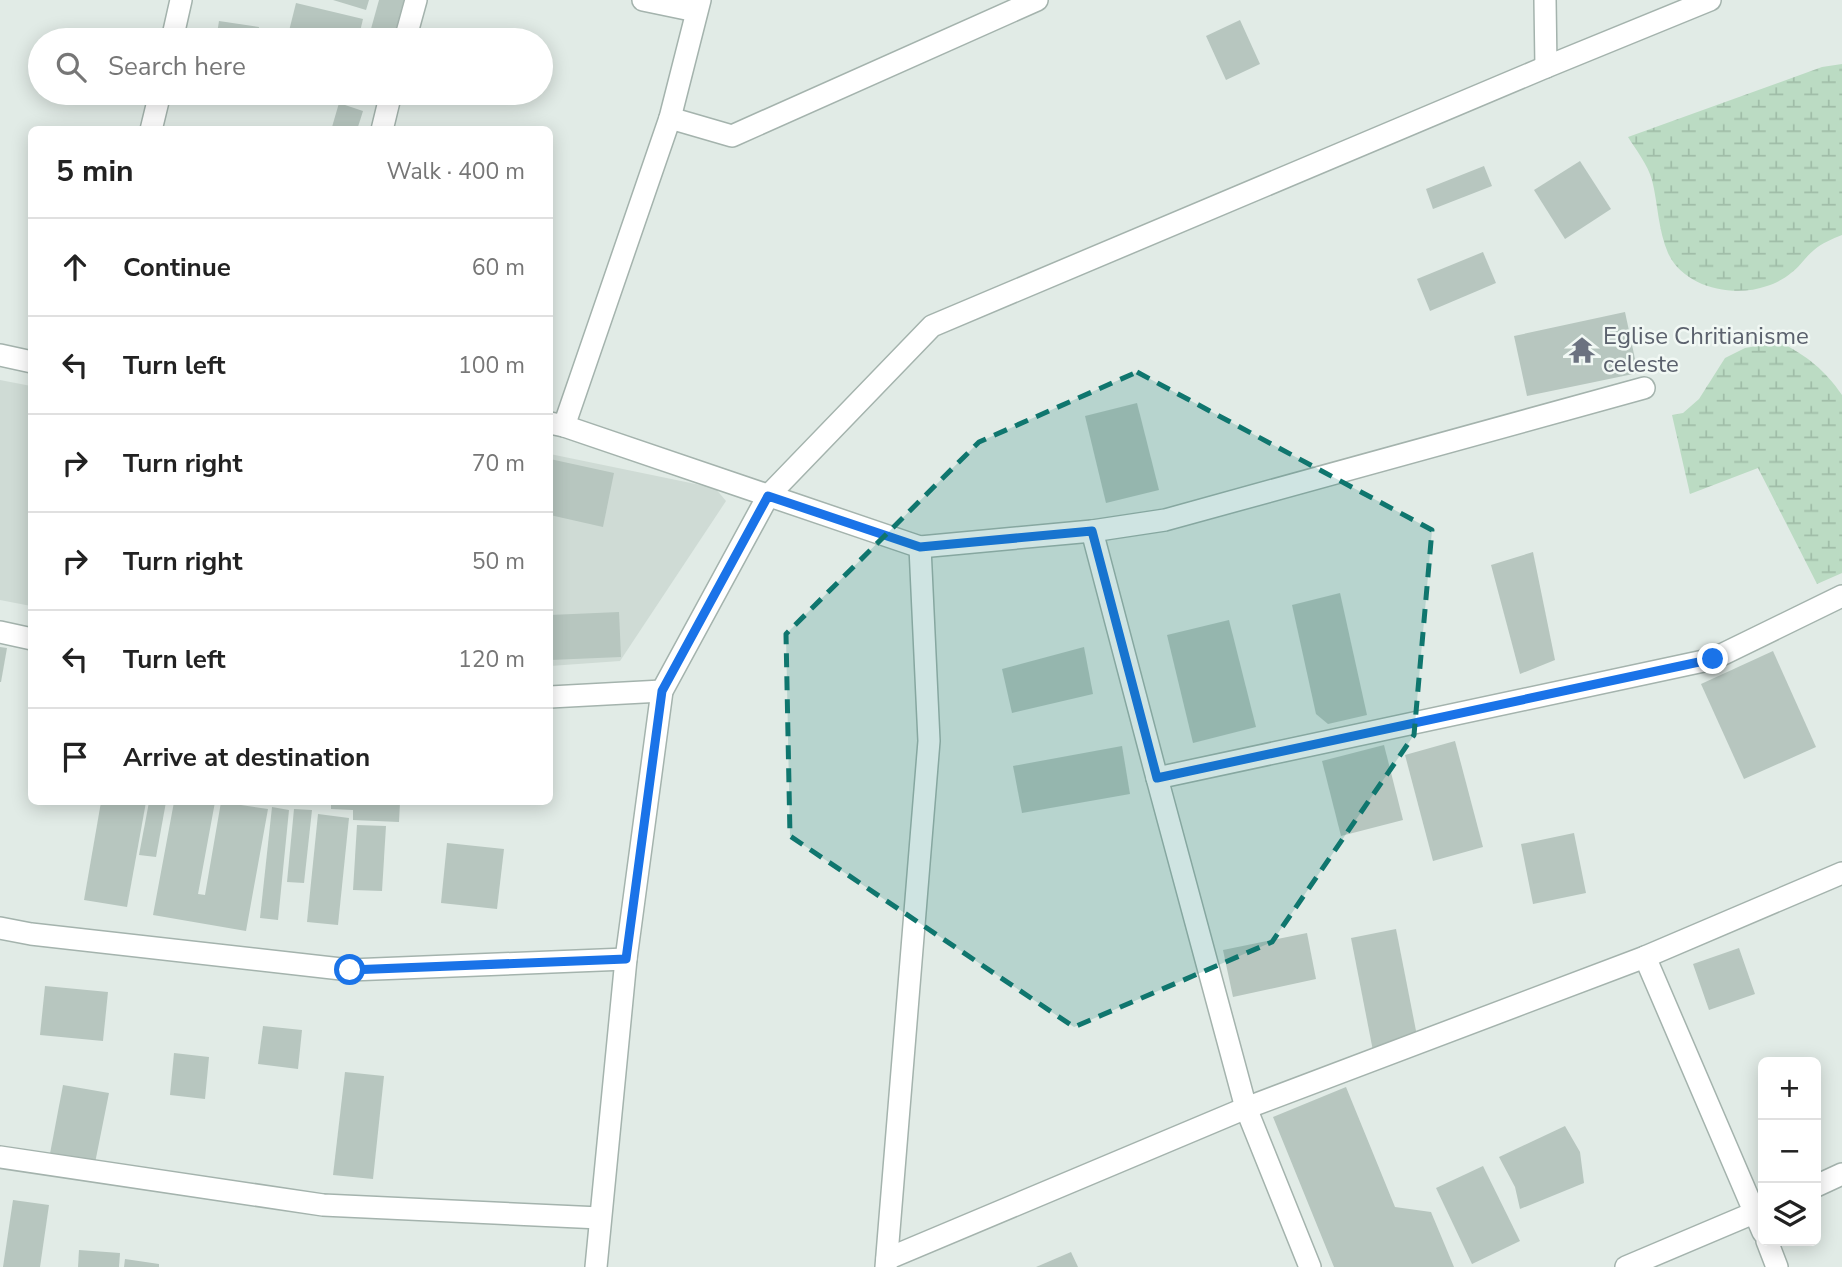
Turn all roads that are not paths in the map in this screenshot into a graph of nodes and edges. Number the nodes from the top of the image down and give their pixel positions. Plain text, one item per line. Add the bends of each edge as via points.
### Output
1 (181, 0) edge
2 (415, 0) edge
3 (643, 0) edge
4 (1037, 0) edge
5 (1545, 0) edge
6 (1710, 0) edge
7 (698, 5) edge
8 (175, 28) edge
9 (408, 28) edge
10 (1546, 67) junction
11 (157, 105) edge
12 (388, 105) edge
13 (670, 118) junction
14 (152, 126) edge
15 (383, 126) edge
16 (0, 355) edge
17 (28, 361) edge
18 (1644, 388) dead end
19 (557, 425) edge
20 (768, 496) junction
21 (1092, 531) junction
22 (920, 547) junction
23 (1842, 596) edge
24 (0, 632) edge
25 (28, 638) edge
26 (662, 691) junction
27 (553, 697) edge
28 (1157, 778) junction
29 (1842, 873) edge
30 (0, 928) edge
31 (1645, 957) junction
32 (626, 959) junction
33 (1246, 1108) junction
34 (0, 1157) edge
35 (1842, 1174) edge
36 (1821, 1184) edge
37 (1758, 1211) edge
38 (600, 1218) junction
39 (1758, 1219) edge
40 (1769, 1246) edge
41 (887, 1263) edge
42 (596, 1267) edge
43 (1310, 1267) edge
44 (1626, 1267) edge
45 (1777, 1267) edge

1 - 8 street
2 - 9 street
3 - 7 street
4 - 13 street via 732,136
5 - 10 street
6 - 10 street
7 - 13 street
10 - 20 street via 932,326
11 - 14 street
12 - 15 street
13 - 19 street
16 - 17 street
18 - 21 street via 1165,520
19 - 20 street
20 - 22 street
20 - 26 street
21 - 22 street
21 - 28 street
22 - 41 street via 929,741
23 - 28 street via 1713,659
24 - 25 street
26 - 27 street
26 - 32 street
28 - 33 street
29 - 31 street
30 - 32 street via 350,970
31 - 33 street
31 - 37 street
32 - 38 street
33 - 41 street
33 - 43 street
34 - 38 street via 323,1205
35 - 36 street
38 - 42 street
39 - 44 street
40 - 45 street

